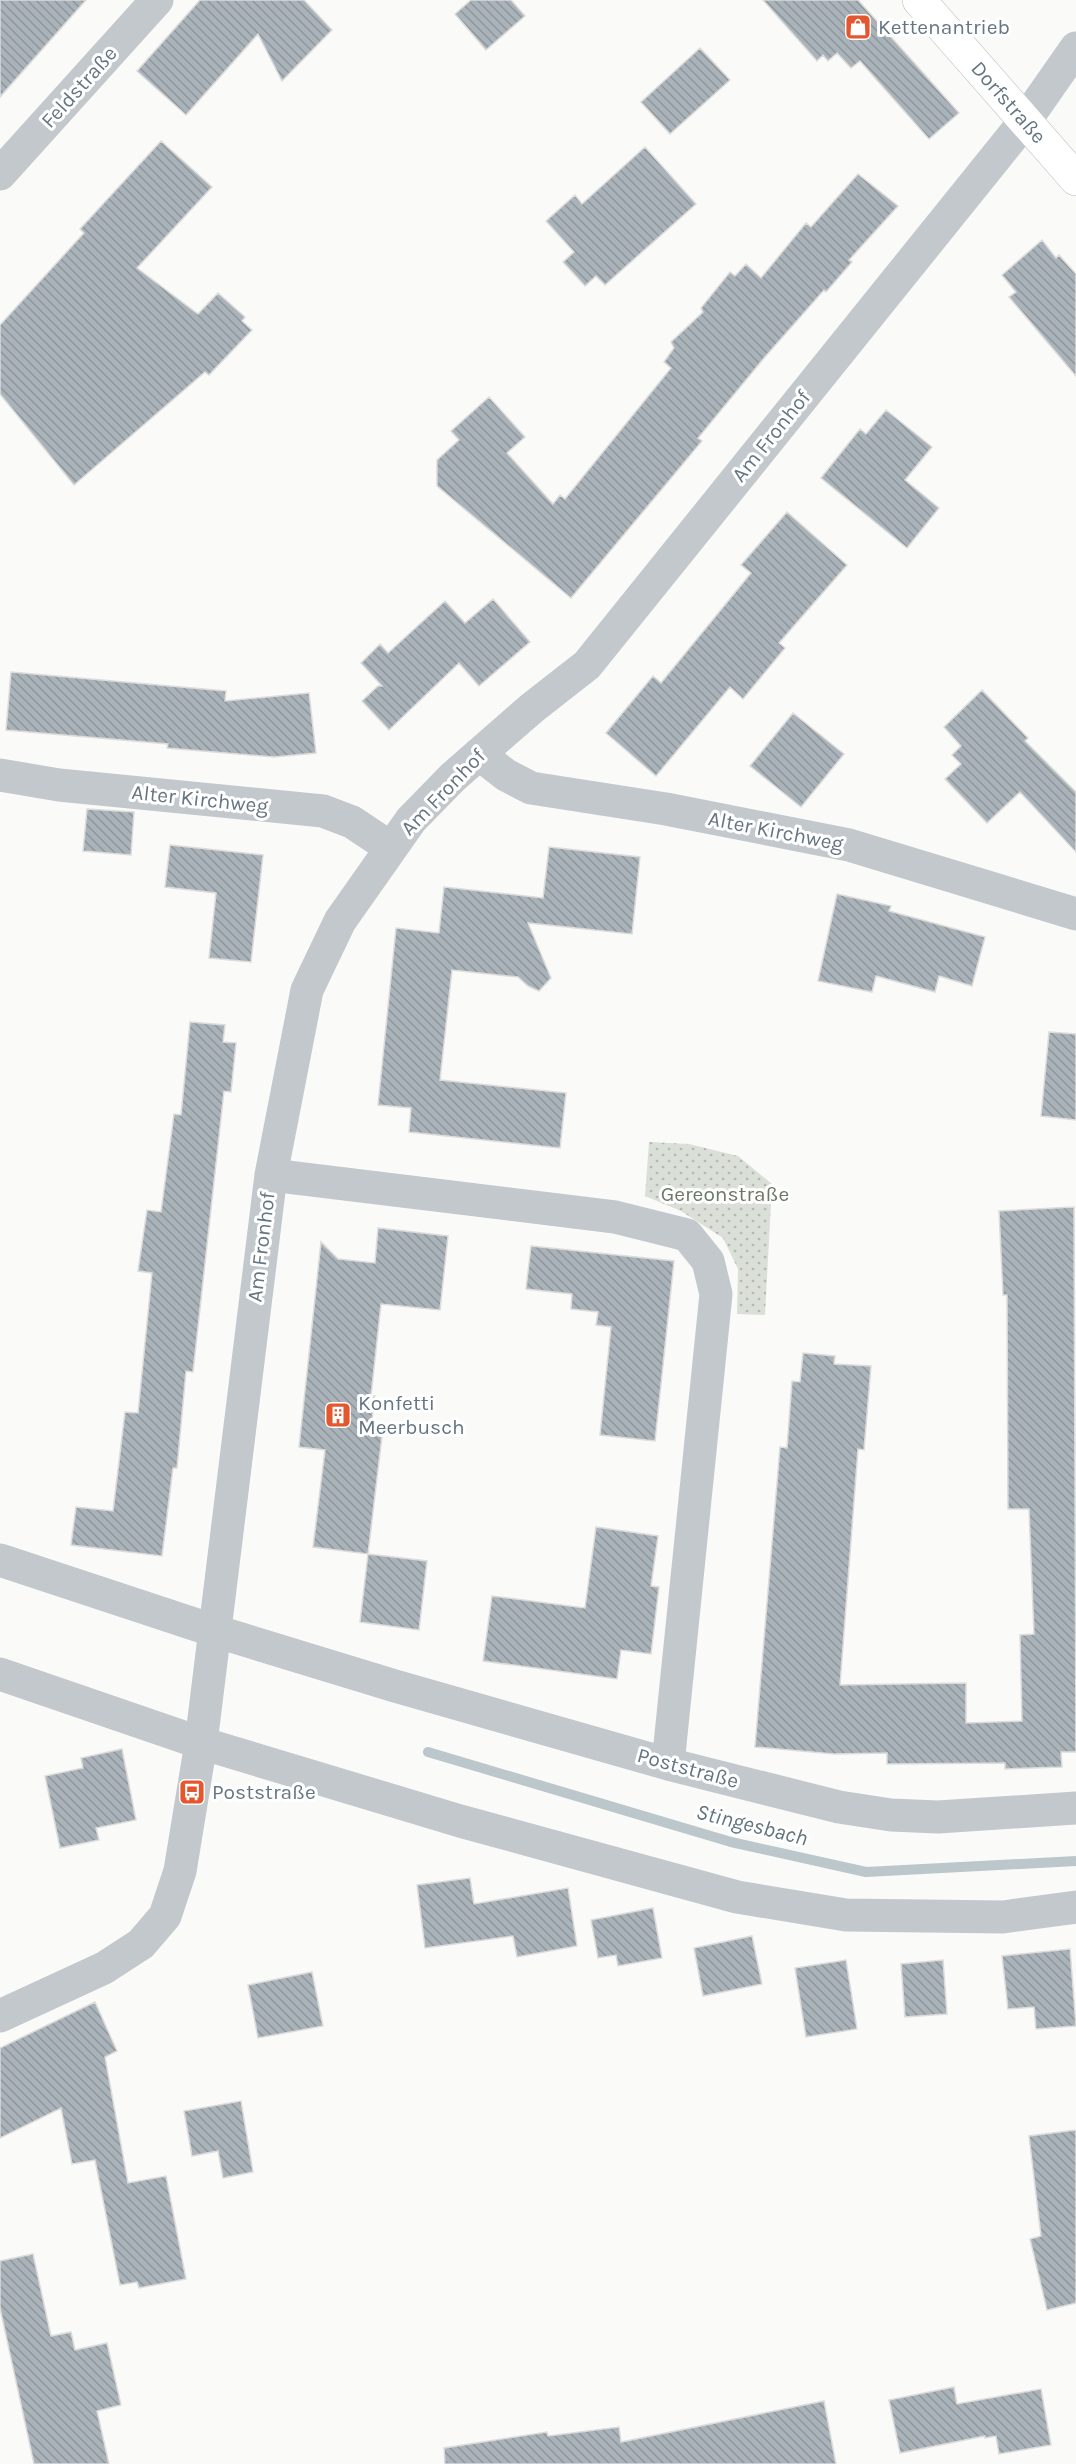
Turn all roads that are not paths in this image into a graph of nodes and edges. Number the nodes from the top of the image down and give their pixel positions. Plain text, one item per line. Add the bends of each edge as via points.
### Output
1 (157, 0) edge
2 (919, 0) edge
3 (1076, 48) edge
4 (1025, 121) junction
5 (0, 174) edge
6 (1076, 179) edge
7 (479, 754) junction
8 (0, 775) edge
9 (391, 848) junction
10 (1076, 914) edge
11 (271, 1174) junction
12 (0, 1560) edge
13 (214, 1631) junction
14 (0, 1674) edge
15 (201, 1743) junction
16 (668, 1764) junction
17 (1076, 1808) edge
18 (1076, 1907) edge
19 (0, 2016) edge

1 - 5 street, Feldstraße
2 - 4 main road, Dorfstraße
3 - 4 street, Am Fronhof
4 - 6 main road, Dorfstraße
4 - 7 street, Am Fronhof via 587,665
7 - 9 street, Am Fronhof via 411,820
7 - 10 street, Alter Kirchweg via 531,788 666,809 849,845
8 - 9 street, Alter Kirchweg via 59,785 323,811 352,822
9 - 11 street, Am Fronhof via 340,921 308,990
11 - 13 street, Am Fronhof
11 - 16 street via 615,1217 687,1235 708,1262 716,1294
12 - 13 street, Poststraße
13 - 15 street, Am Fronhof
13 - 16 street, Poststraße
14 - 15 street
15 - 18 street via 460,1821 737,1897 846,1915 1003,1917
15 - 19 street, Am Fronhof via 180,1871 165,1916 141,1944 105,1968
16 - 17 street, Poststraße via 839,1807 891,1815 938,1817

